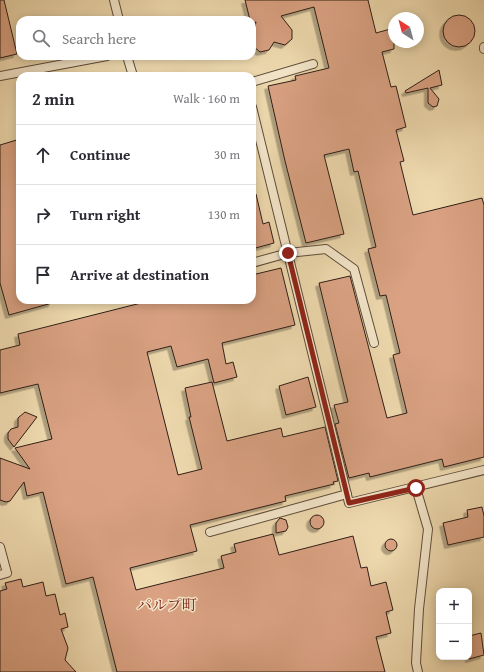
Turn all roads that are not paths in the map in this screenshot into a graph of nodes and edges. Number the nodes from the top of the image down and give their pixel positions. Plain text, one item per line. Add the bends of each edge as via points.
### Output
1 (114, 0) edge
2 (118, 16) edge
3 (86, 60) edge
4 (128, 60) edge
5 (313, 64) dead end
6 (21, 72) edge
7 (132, 72) edge
8 (16, 73) edge
9 (0, 76) edge
10 (256, 81) edge
11 (256, 123) edge
12 (288, 253) junction
13 (256, 262) edge
14 (374, 343) dead end
15 (484, 470) edge
16 (416, 488) junction
17 (347, 494) junction
18 (210, 532) dead end
19 (0, 547) edge
20 (0, 575) edge
21 (418, 672) edge

1 - 2 lane
3 - 6 lane
4 - 7 lane
5 - 10 lane
8 - 9 lane
11 - 12 lane
12 - 13 lane
12 - 14 lane via 326,250 354,269
12 - 17 lane
15 - 16 lane
16 - 17 lane via 349,503
16 - 21 lane via 428,529 419,609 416,663
17 - 18 lane
19 - 20 lane via 7,573

